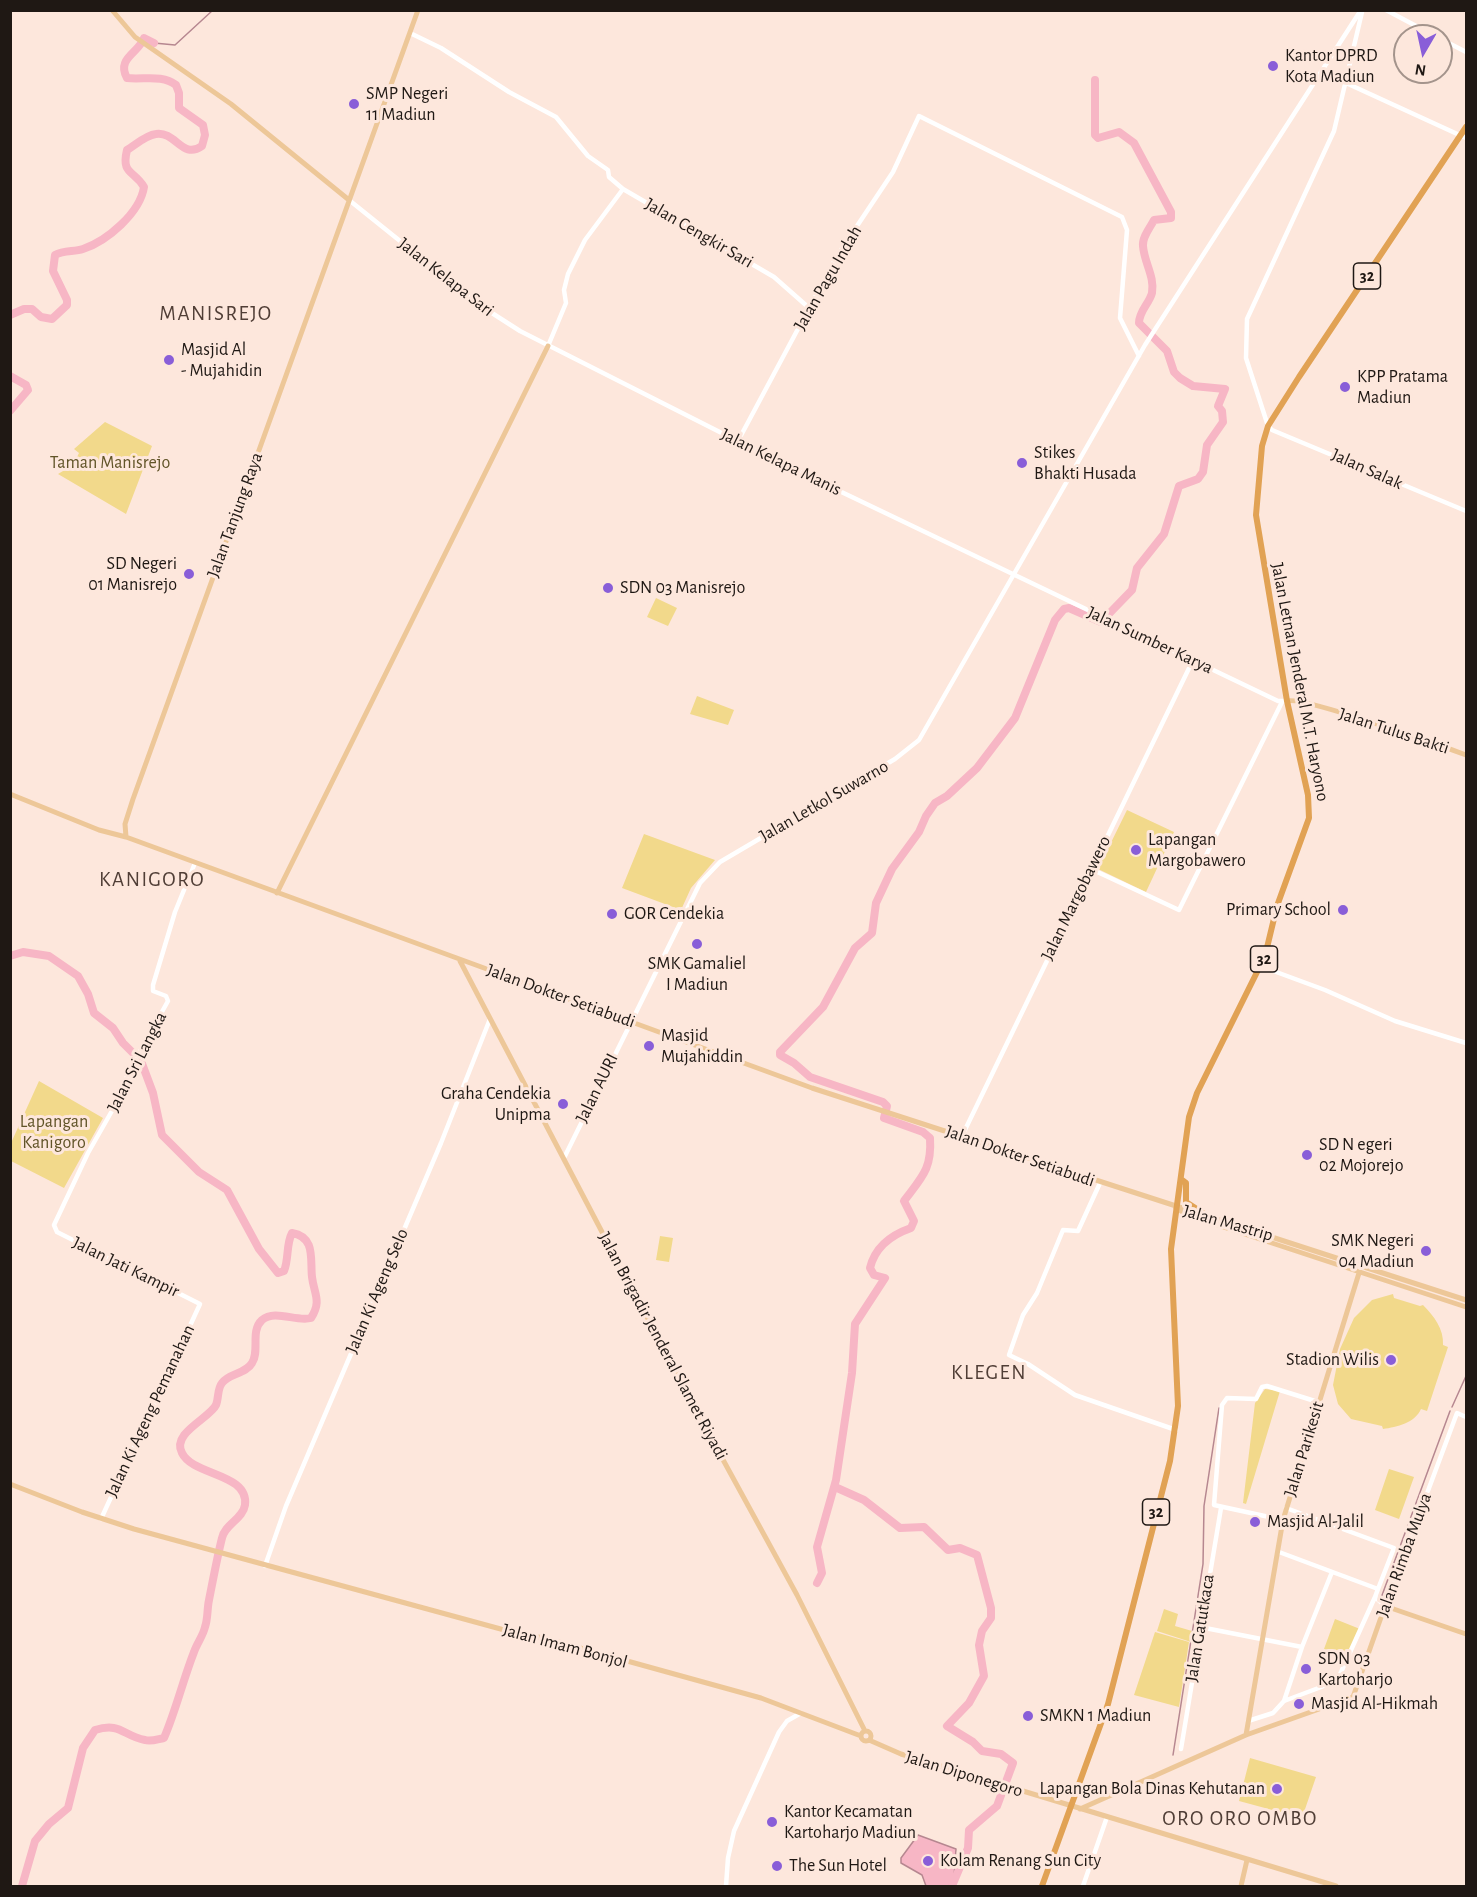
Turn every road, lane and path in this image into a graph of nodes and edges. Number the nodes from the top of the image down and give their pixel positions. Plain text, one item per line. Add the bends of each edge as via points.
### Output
1 (112, 10) edge
2 (418, 10) edge
3 (1386, 10) edge
4 (1359, 12) edge
5 (1412, 24) edge
6 (410, 33) junction
7 (1453, 45) edge
8 (1467, 52) edge
9 (1346, 83) junction
10 (1467, 127) edge
11 (1464, 137) edge
12 (623, 189) junction
13 (349, 200) junction
14 (808, 307) junction
15 (548, 346) junction
16 (1139, 356) junction
17 (1268, 426) junction
18 (738, 441) junction
19 (1467, 511) edge
20 (1014, 575) junction
21 (1193, 660) junction
22 (1285, 702) junction
23 (1467, 755) edge
24 (10, 794) edge
25 (125, 834) junction
26 (195, 863) junction
27 (1091, 869) junction
28 (277, 893) junction
29 (460, 961) junction
30 (1260, 966) junction
31 (491, 1017) junction
32 (629, 1021) junction
33 (1467, 1043) edge
34 (962, 1136) junction
35 (565, 1156) junction
36 (1182, 1180) junction
37 (1100, 1183) junction
38 (1175, 1208) junction
39 (1206, 1215) junction
40 (54, 1228) joint
41 (1262, 1232) junction
42 (1258, 1239) junction
43 (1359, 1273) junction
44 (1467, 1300) edge
45 (200, 1304) joint
46 (1467, 1307) edge
47 (1318, 1402) junction
48 (1467, 1417) edge
49 (1176, 1430) junction
50 (10, 1484) edge
51 (1221, 1508) junction
52 (1286, 1508) junction
53 (101, 1519) junction
54 (1282, 1520) junction
55 (1279, 1552) junction
56 (265, 1566) junction
57 (1332, 1572) junction
58 (1378, 1589) junction
59 (1375, 1597) junction
60 (1385, 1606) junction
61 (1200, 1627) junction
62 (1467, 1634) edge
63 (1263, 1639) junction
64 (1302, 1647) junction
65 (1284, 1701) junction
66 (801, 1713) junction
67 (1248, 1721) junction
68 (865, 1731) junction
69 (1246, 1735) junction
70 (861, 1736) junction
71 (869, 1740) junction
72 (1181, 1749) dead end
73 (1072, 1807) junction
74 (1080, 1809) junction
75 (1107, 1817) junction
76 (1247, 1860) junction
77 (726, 1887) edge
78 (1042, 1887) edge
79 (1083, 1887) edge
80 (1241, 1887) edge
81 (1336, 1887) edge

1 - 13 main road via 135,37 231,104
2 - 6 main road, Jalan Tanjung Raya
3 - 5 street
4 - 9 street
4 - 16 street, Jalan Letkol Suwarno
6 - 12 street, Jalan Cengkir Sari via 441,48 564,125 588,156 608,170 609,177
6 - 13 main road, Jalan Tanjung Raya
7 - 8 street
9 - 11 street
9 - 17 street via 1322,162 1248,319 1246,358
10 - 11 highway, 32
11 - 17 highway, 32
12 - 14 street, Jalan Cengkir Sari via 774,277
12 - 15 street via 585,240 568,274 566,303
13 - 15 street, Jalan Kelapa Sari via 481,306
13 - 25 main road, Jalan Tanjung Raya via 133,799
14 - 16 street, Jalan Pagu Indah via 893,172 919,116 1122,217 1127,230 1120,318
14 - 18 street, Jalan Pagu Indah
15 - 18 street, Jalan Kelapa Manis
15 - 28 main road
16 - 20 street, Jalan Letkol Suwarno
17 - 19 street, Jalan Salak via 1279,434
17 - 22 highway, Jalan Letnan Jenderal M.T. Haryono / 32 via 1260,455 1256,515
18 - 20 street, Jalan Kelapa Manis
20 - 21 street, Jalan Sumber Karya
20 - 32 street, Jalan Letkol Suwarno via 916,743 888,764 720,862 700,883
21 - 22 street, Jalan Sumber Karya
21 - 27 street, Jalan Margobawero
22 - 23 main road, Jalan Tulus Bakti via 1294,700 1332,710
22 - 27 street via 1179,910
22 - 30 highway, Jalan Letnan Jenderal M.T. Haryono / 32 via 1308,795 1309,818
24 - 25 main road, Jalan Dokter Setiabudi via 99,830
25 - 26 main road, Jalan Dokter Setiabudi
26 - 28 main road, Jalan Dokter Setiabudi
26 - 40 street, Jalan Sri Langka via 153,985 153,991 166,996 168,1001 134,1062
27 - 34 street, Jalan Margobawero
28 - 29 main road, Jalan Dokter Setiabudi
29 - 31 main road, Jalan Brigadir Jenderal Slamet Riyadi
29 - 32 main road, Jalan Dokter Setiabudi
30 - 33 street via 1395,1021
30 - 36 highway, Jalan Letnan Jenderal M.T. Haryono / 32 via 1197,1094 1189,1117
31 - 35 main road, Jalan Brigadir Jenderal Slamet Riyadi
31 - 56 street, Jalan Ki Ageng Selo via 285,1506
32 - 34 main road, Jalan Dokter Setiabudi via 812,1088
32 - 35 street, Jalan AURI
34 - 37 main road, Jalan Dokter Setiabudi
35 - 68 main road, Jalan Brigadir Jenderal Slamet Riyadi
36 - 38 highway, Jalan Letnan Jenderal M.T. Haryono / 32
36 - 39 highway via 1186,1183 1186,1202
37 - 38 main road, Jalan Dokter Setiabudi
37 - 49 street via 1078,1231 1063,1230 1037,1293 1023,1315 1009,1355 1075,1395
38 - 39 main road, Jalan Mastrip
38 - 42 main road, Jalan Mastrip
38 - 49 highway, 32 via 1171,1249
39 - 41 main road, Jalan Mastrip
40 - 45 street, Jalan Jati Kampir via 57,1233
41 - 42 main road
41 - 44 main road, Jalan Mastrip
42 - 43 main road, Jalan Mastrip
43 - 46 main road, Jalan Mastrip
43 - 47 main road, Jalan Parikesit
45 - 53 street, Jalan Ki Ageng Pemanahan
47 - 51 street via 1262,1387 1256,1399 1227,1398 1222,1405 1214,1506
47 - 52 main road, Jalan Parikesit
48 - 60 street, Jalan Rimba Mulya via 1457,1413
49 - 73 highway, 32 via 1108,1704
50 - 53 main road, Jalan Imam Bonjol
51 - 54 street
51 - 61 street, Jalan Gatutkaca
52 - 54 main road, Jalan Parikesit
52 - 58 street via 1395,1548
53 - 56 main road, Jalan Imam Bonjol
54 - 55 main road, Jalan Parikesit
55 - 57 street
55 - 63 main road, Jalan Parikesit
56 - 66 main road, Jalan Imam Bonjol via 543,1638 761,1698
57 - 58 street
57 - 64 street
58 - 59 street
59 - 60 street
59 - 65 street via 1338,1681
60 - 62 main road
60 - 69 main road, Jalan Rimba Mulya via 1353,1697
61 - 63 street
61 - 72 street, Jalan Gatutkaca
63 - 64 street
63 - 67 main road, Jalan Parikesit
64 - 65 street
65 - 67 street via 1274,1713
66 - 70 main road, Jalan Imam Bonjol
66 - 77 street via 787,1721 779,1732 737,1824
67 - 69 main road, Jalan Parikesit
68 - 70 main road
68 - 71 main road, Jalan Brigadir Jenderal Slamet Riyadi via 871,1735
69 - 74 main road
70 - 71 main road, Jalan Diponegoro via 864,1741
71 - 73 main road, Jalan Diponegoro via 901,1754
73 - 74 main road, Jalan Diponegoro
73 - 78 highway, 32
74 - 75 main road, Jalan Diponegoro
75 - 76 main road, Jalan Diponegoro
75 - 79 street
76 - 80 main road
76 - 81 main road, Jalan Diponegoro

